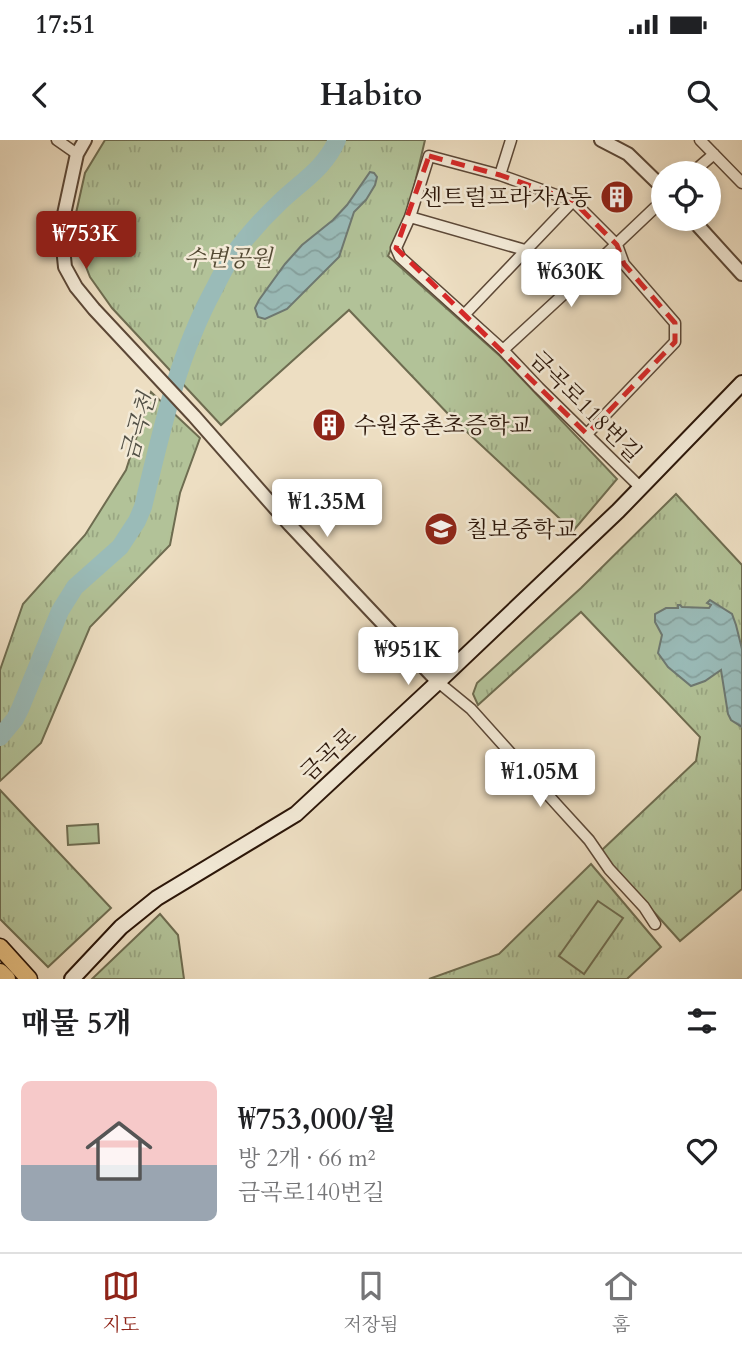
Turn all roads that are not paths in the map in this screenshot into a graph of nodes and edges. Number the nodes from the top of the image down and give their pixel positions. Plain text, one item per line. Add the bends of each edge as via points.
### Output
1 (57, 140) edge
2 (85, 140) edge
3 (511, 140) edge
4 (601, 140) edge
5 (700, 140) edge
6 (77, 154) junction
7 (714, 154) junction
8 (706, 161) edge
9 (500, 175) junction
10 (651, 176) edge
11 (742, 183) edge
12 (573, 201) junction
13 (651, 212) edge
14 (410, 217) junction
15 (703, 231) edge
16 (617, 245) junction
17 (525, 250) junction
18 (742, 274) edge
19 (464, 315) junction
20 (503, 350) junction
21 (742, 383) edge
22 (587, 434) junction
23 (641, 488) junction
24 (438, 682) junction
25 (655, 924) dead end
26 (0, 947) edge
27 (0, 972) edge
28 (6, 979) edge
29 (29, 979) edge
30 (72, 979) edge

1 - 6 street
2 - 6 street
3 - 9 street
4 - 10 street via 628,154
5 - 7 street
6 - 24 street via 61,228 65,267 76,287
7 - 8 street
7 - 11 street
9 - 12 street
9 - 14 street, 금곡로118번길 via 429,156
12 - 16 street
12 - 17 street
13 - 16 street, 금곡로118번길
14 - 17 street
14 - 19 street, 금곡로118번길 via 396,248 400,257
15 - 18 street
16 - 20 street, 금곡로118번길
16 - 22 street via 625,264 675,323 675,342
17 - 19 street
19 - 20 street, 금곡로118번길
20 - 22 street, 금곡로118번길
21 - 23 main road, 금곡로
22 - 23 street, 금곡로118번길
23 - 24 main road, 금곡로
24 - 25 street via 471,709 589,840
24 - 30 main road, 금곡로 via 296,814 157,898 121,927
26 - 29 highway
27 - 28 highway

